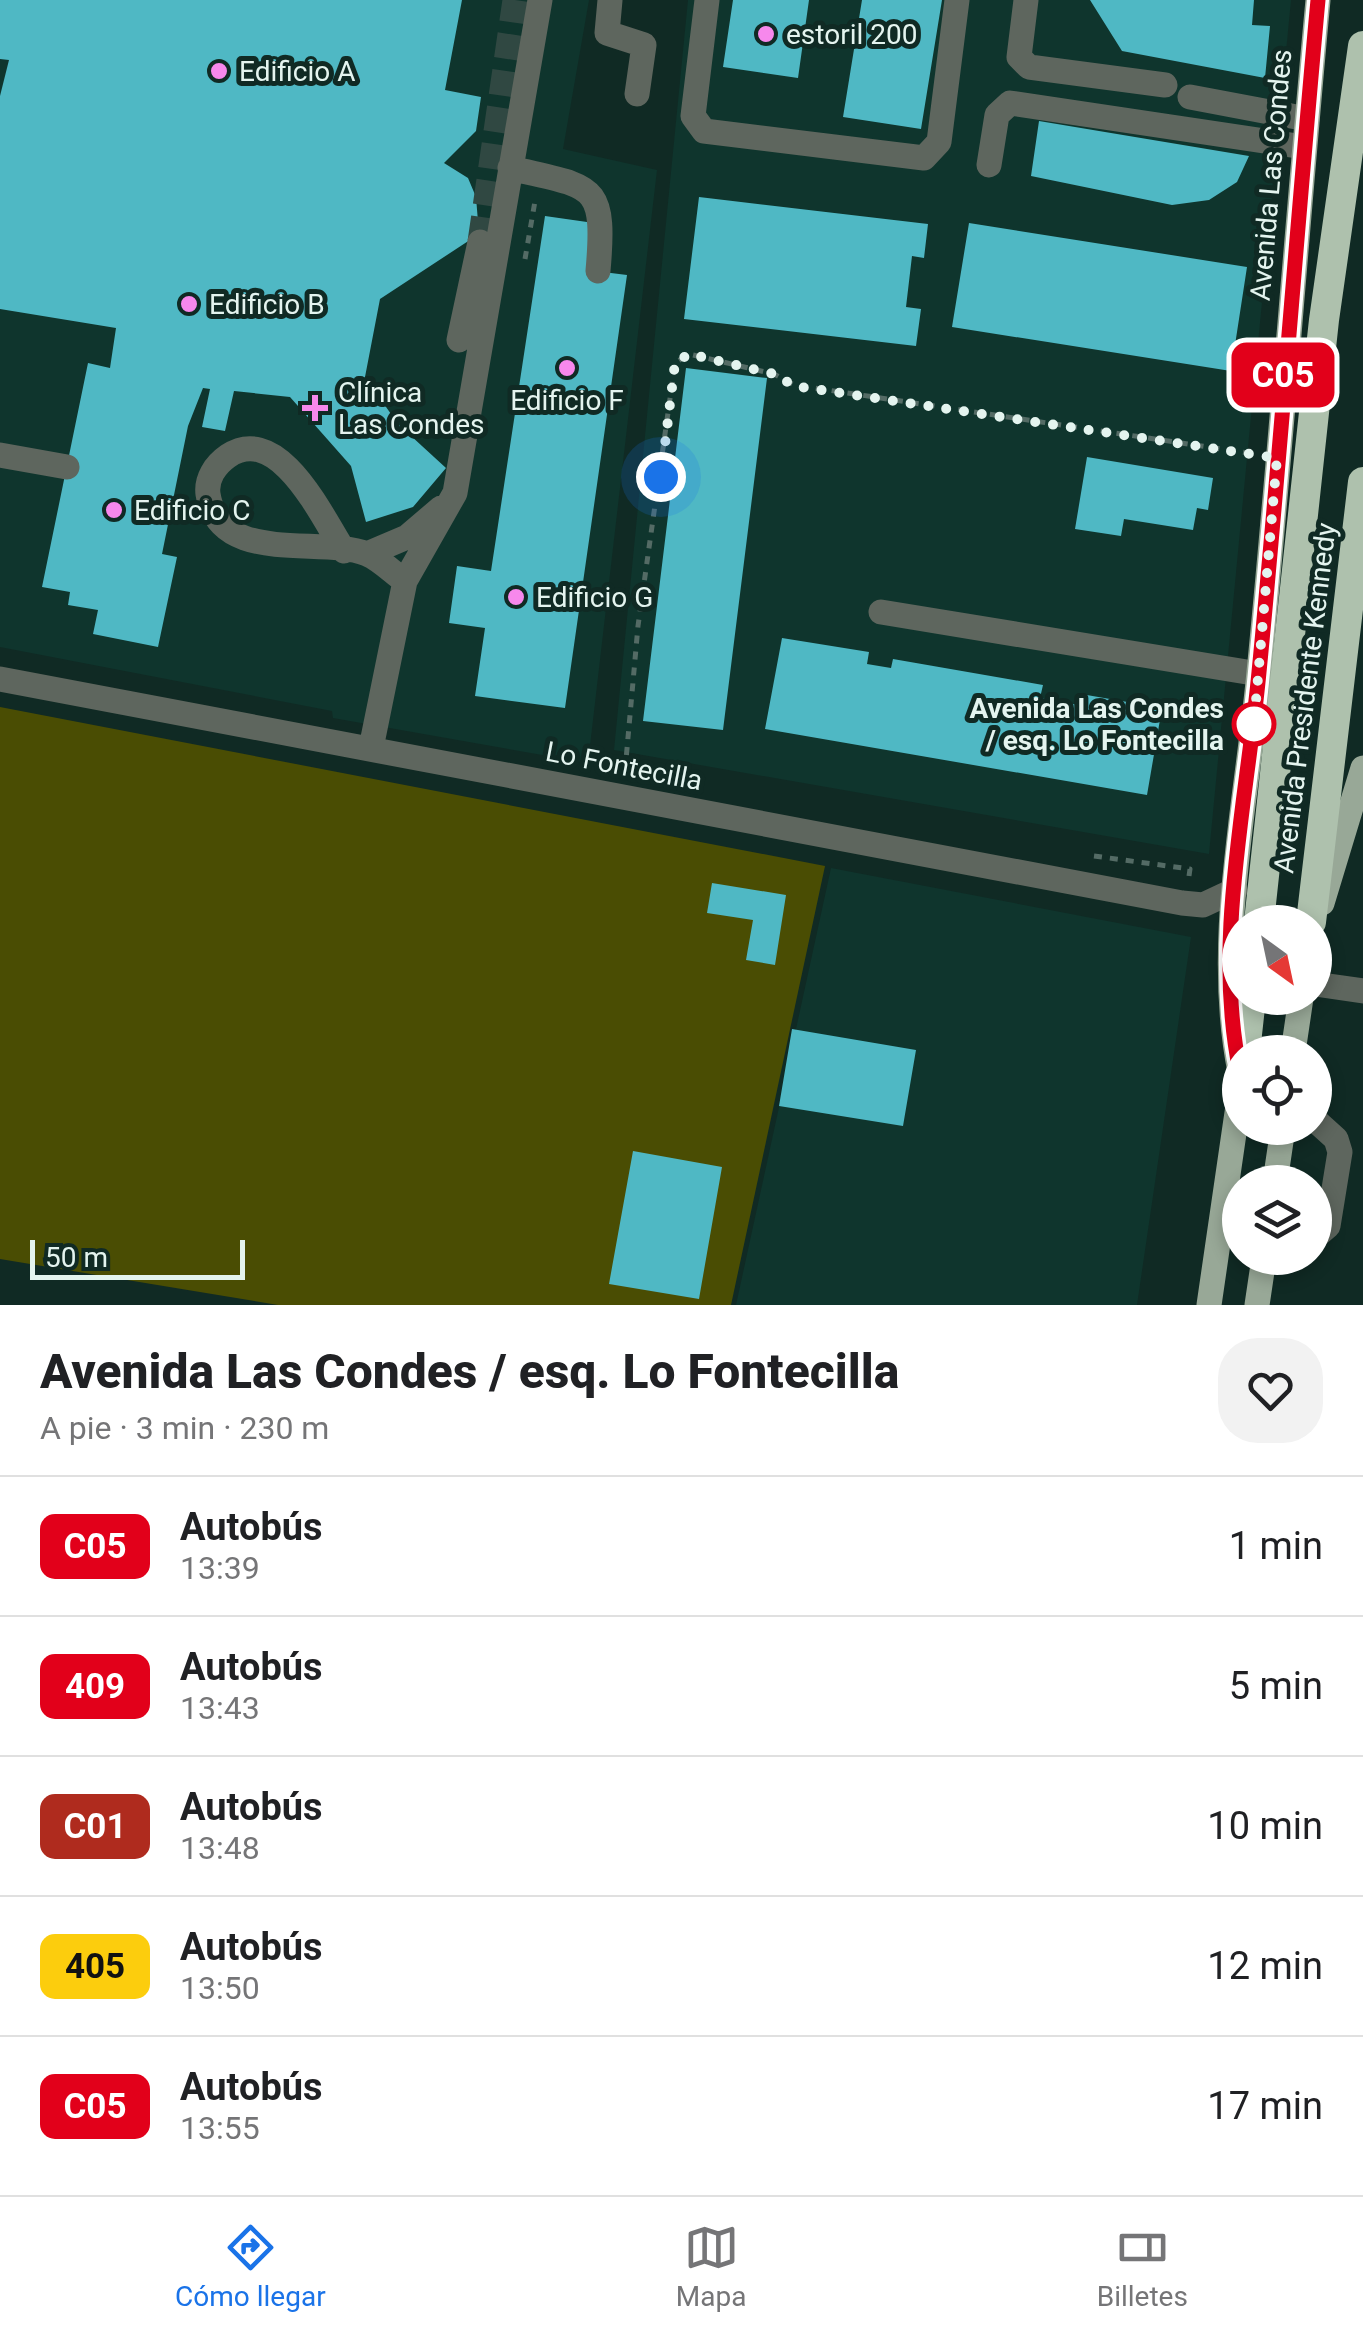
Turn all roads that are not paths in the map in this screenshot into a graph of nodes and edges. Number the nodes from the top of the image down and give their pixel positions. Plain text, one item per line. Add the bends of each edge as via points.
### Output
1 (540, 0) edge
2 (610, 0) edge
3 (708, 0) edge
4 (956, 0) edge
5 (1026, 0) edge
6 (1318, 0) edge
7 (1363, 46) edge
8 (1165, 85) dead end
9 (636, 94) dead end
10 (1190, 97) dead end
11 (1307, 119) junction
12 (1304, 146) junction
13 (990, 165) dead end
14 (510, 168) junction
15 (480, 242) tunnel mouth
16 (598, 272) dead end
17 (459, 340) dead end
18 (0, 455) edge
19 (67, 467) dead end
20 (1363, 482) edge
21 (455, 494) junction
22 (355, 552) junction
23 (404, 581) junction
24 (880, 612) dead end
25 (1259, 674) junction
26 (0, 678) edge
27 (371, 748) junction
28 (1363, 768) edge
29 (1235, 890) junction
30 (1261, 905) edge
31 (1315, 905) edge
32 (1319, 905) edge
33 (1332, 986) edge
34 (1363, 991) edge
35 (1233, 1035) edge
36 (1332, 1135) edge
37 (1232, 1145) edge
38 (1332, 1201) edge
39 (1264, 1275) edge
40 (1209, 1305) edge
41 (1257, 1305) edge

1 - 14 street
2 - 9 street via 607,33 644,45
3 - 4 street via 692,116 704,131 924,158 939,142
5 - 8 street via 1019,56 1028,67
6 - 11 main road, Avenida Las Condes
7 - 30 highway, Avenida Presidente Kennedy via 1324,320
10 - 11 street
11 - 12 main road, Avenida Las Condes
12 - 13 street via 1010,103 996,115
12 - 25 main road, Avenida Las Condes
14 - 16 street via 592,195 603,218
14 - 21 street
15 - 17 street
18 - 19 street
20 - 31 highway, Avenida Presidente Kennedy
21 - 22 street via 407,536
21 - 23 street
22 - 22 street via 269,450 248,448 212,471 210,508 238,535
22 - 23 street
23 - 27 street
24 - 25 street
25 - 29 main road, Avenida Las Condes
26 - 27 street, Lo Fontecilla
27 - 29 street, Lo Fontecilla via 1182,903 1203,905
28 - 32 main road
29 - 35 main road, Avenida Las Condes
33 - 34 street
36 - 38 street via 1340,1152
37 - 40 main road
39 - 41 main road

